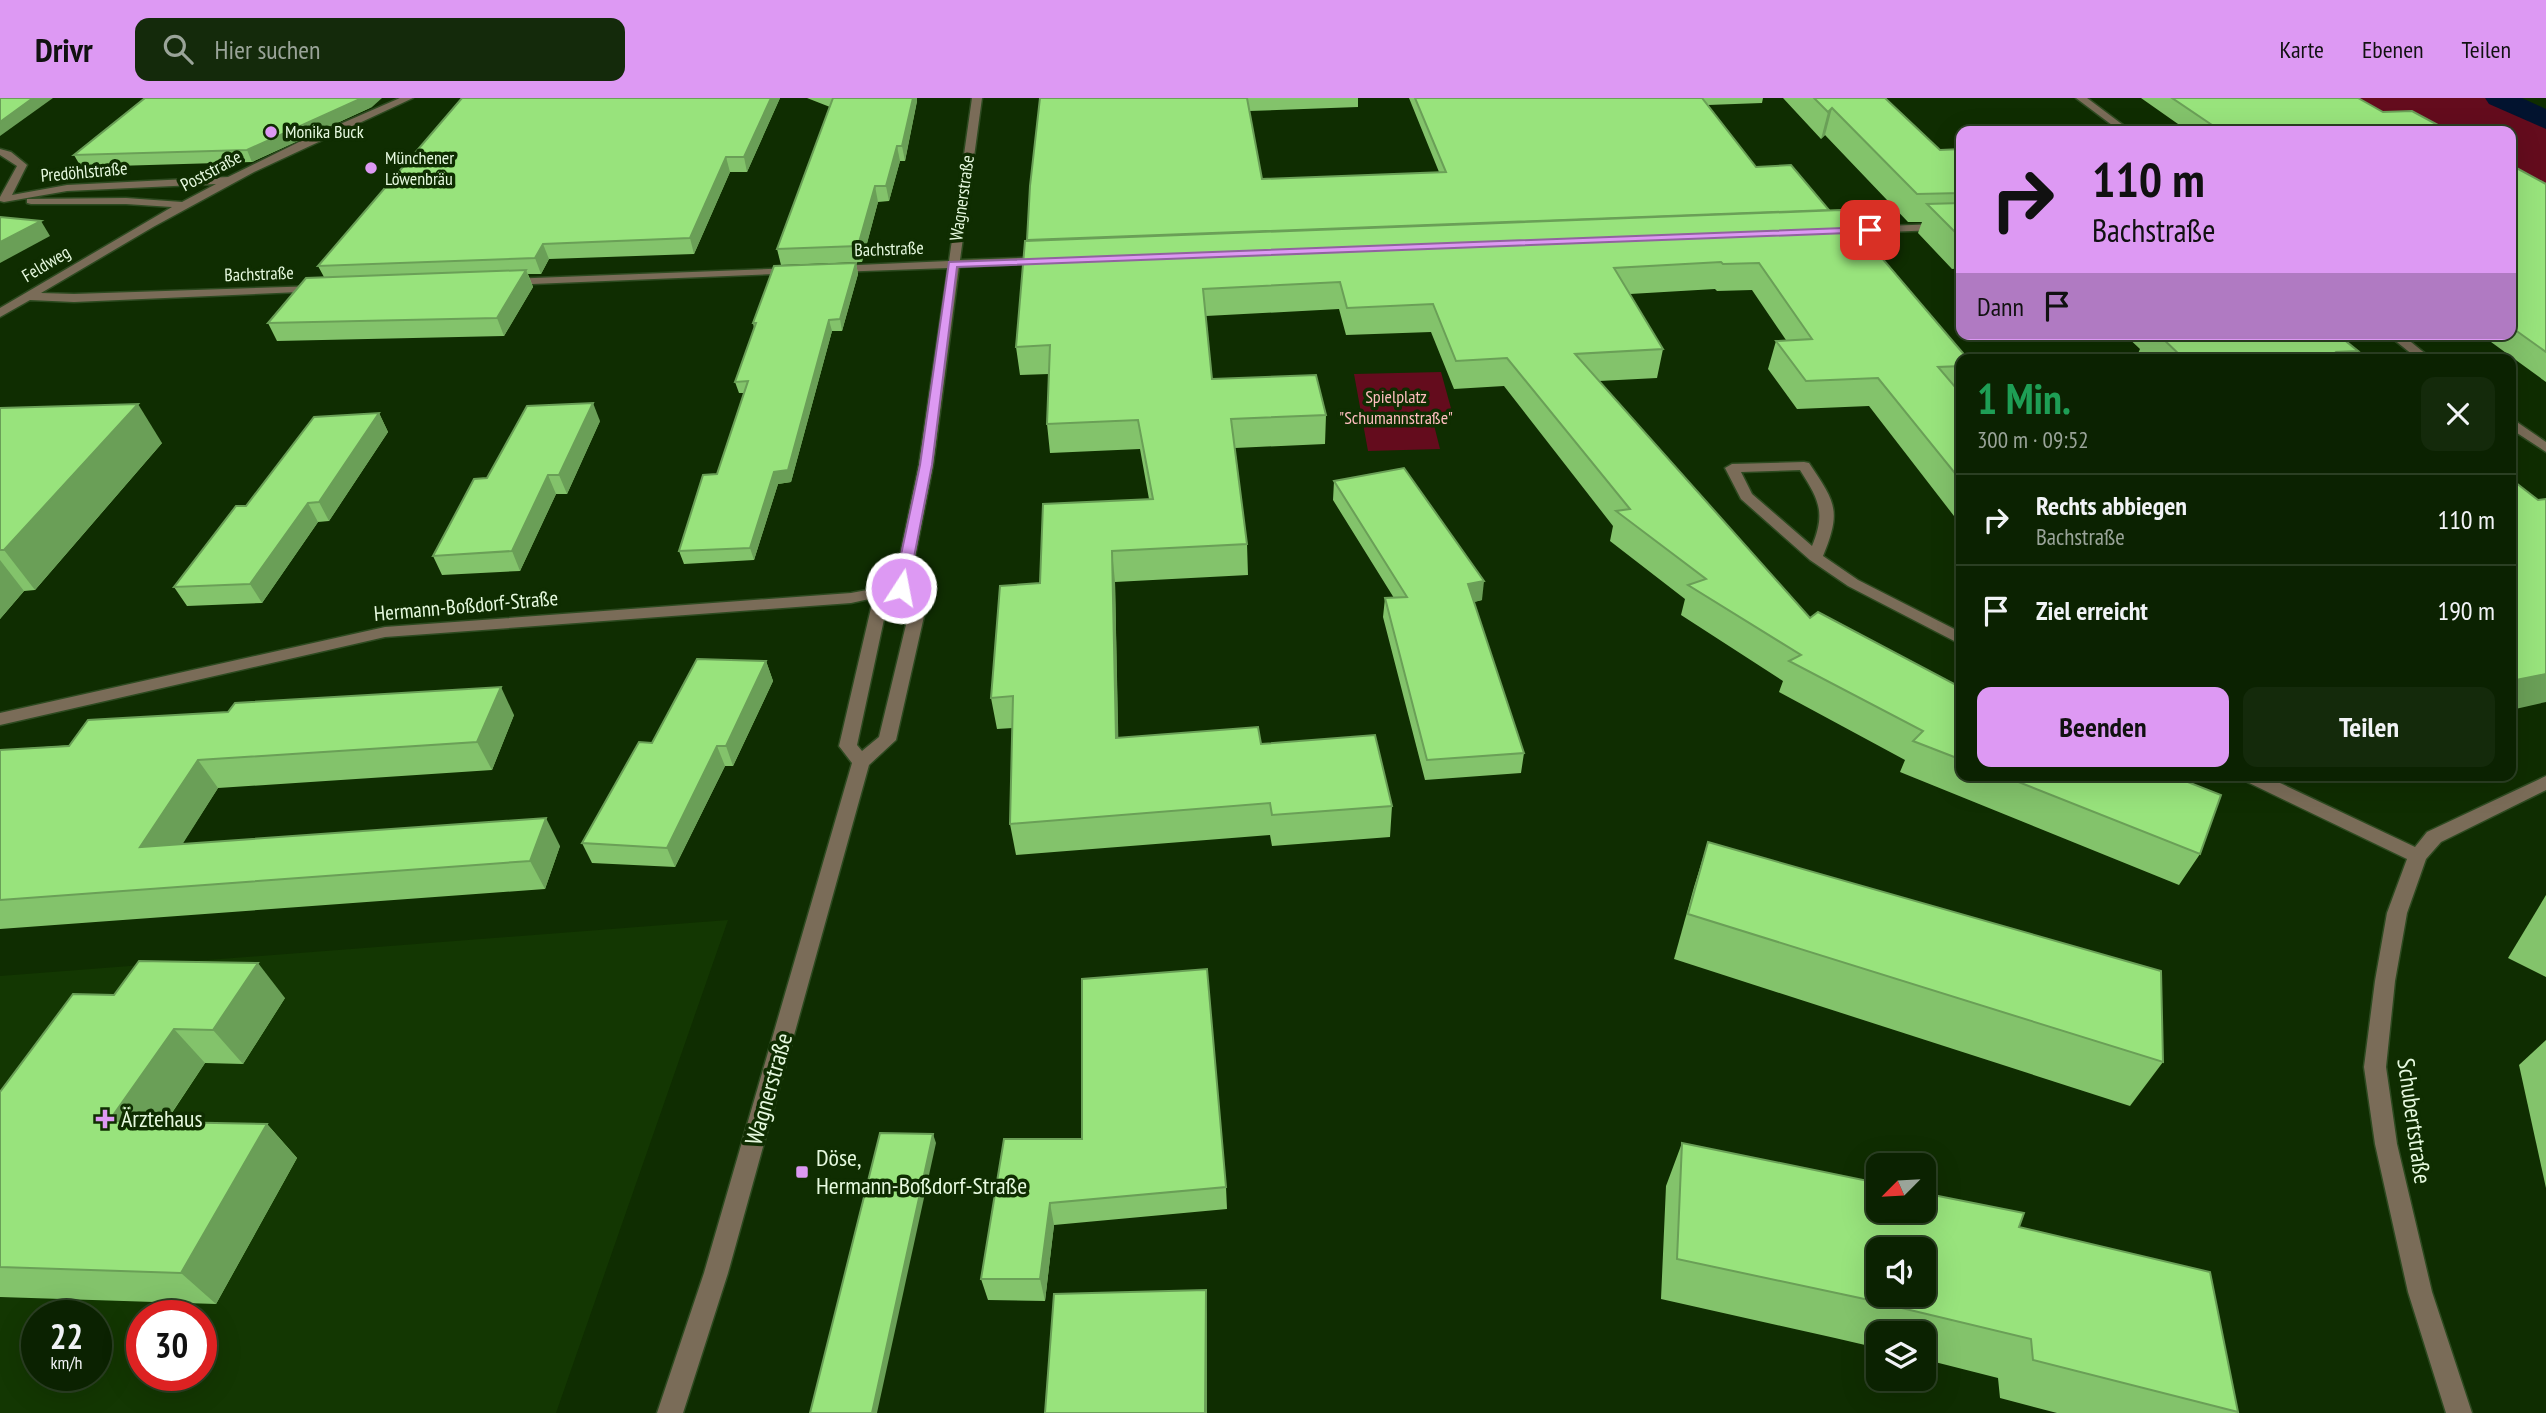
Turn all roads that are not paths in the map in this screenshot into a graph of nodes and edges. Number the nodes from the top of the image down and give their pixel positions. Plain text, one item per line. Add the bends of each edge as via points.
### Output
1 (408, 98) edge
2 (977, 98) edge
3 (2081, 98) edge
4 (2119, 126) edge
5 (0, 152) edge
6 (231, 180) junction
7 (2, 200) edge
8 (184, 205) junction
9 (1956, 226) edge
10 (1819, 232) edge
11 (110, 246) joint
12 (1060, 260) edge
13 (953, 264) junction
14 (807, 270) edge
15 (820, 270) edge
16 (489, 282) edge
17 (337, 288) edge
18 (27, 296) junction
19 (0, 313) edge
20 (2401, 340) edge
21 (2419, 354) edge
22 (2516, 426) edge
23 (2546, 448) edge
24 (1815, 556) junction
25 (901, 588) junction
26 (1956, 637) edge
27 (0, 719) edge
28 (861, 762) junction
29 (2260, 781) edge
30 (2546, 782) edge
31 (2418, 856) junction
32 (670, 1413) edge
33 (2459, 1413) edge

1 - 6 street, Poststraße via 283,152
2 - 13 street, Wagnerstraße
3 - 4 street
5 - 7 street, Predöhlstraße via 22,165
6 - 7 street, Predöhlstraße via 67,188
6 - 8 street, Poststraße
7 - 8 street
8 - 11 street, Poststraße
9 - 10 street
11 - 18 street, Feldweg
12 - 13 street, Bachstraße
13 - 15 street, Bachstraße
13 - 25 street, Wagnerstraße via 926,465
14 - 16 street
17 - 18 street, Bachstraße
18 - 19 street, Feldweg
20 - 21 street
22 - 23 street
24 - 24 street via 1746,496 1732,468 1804,466 1829,505 1829,525
24 - 26 street via 1853,583
25 - 27 street, Hermann-Boßdorf-Straße via 850,598 385,632
25 - 28 street via 879,608 848,746
25 - 28 street via 919,603 887,740
28 - 32 street, Wagnerstraße via 731,1221
29 - 31 street
30 - 31 street, Schubertstraße via 2434,837
31 - 33 street, Schubertstraße via 2397,913 2375,1067 2386,1144 2420,1292

